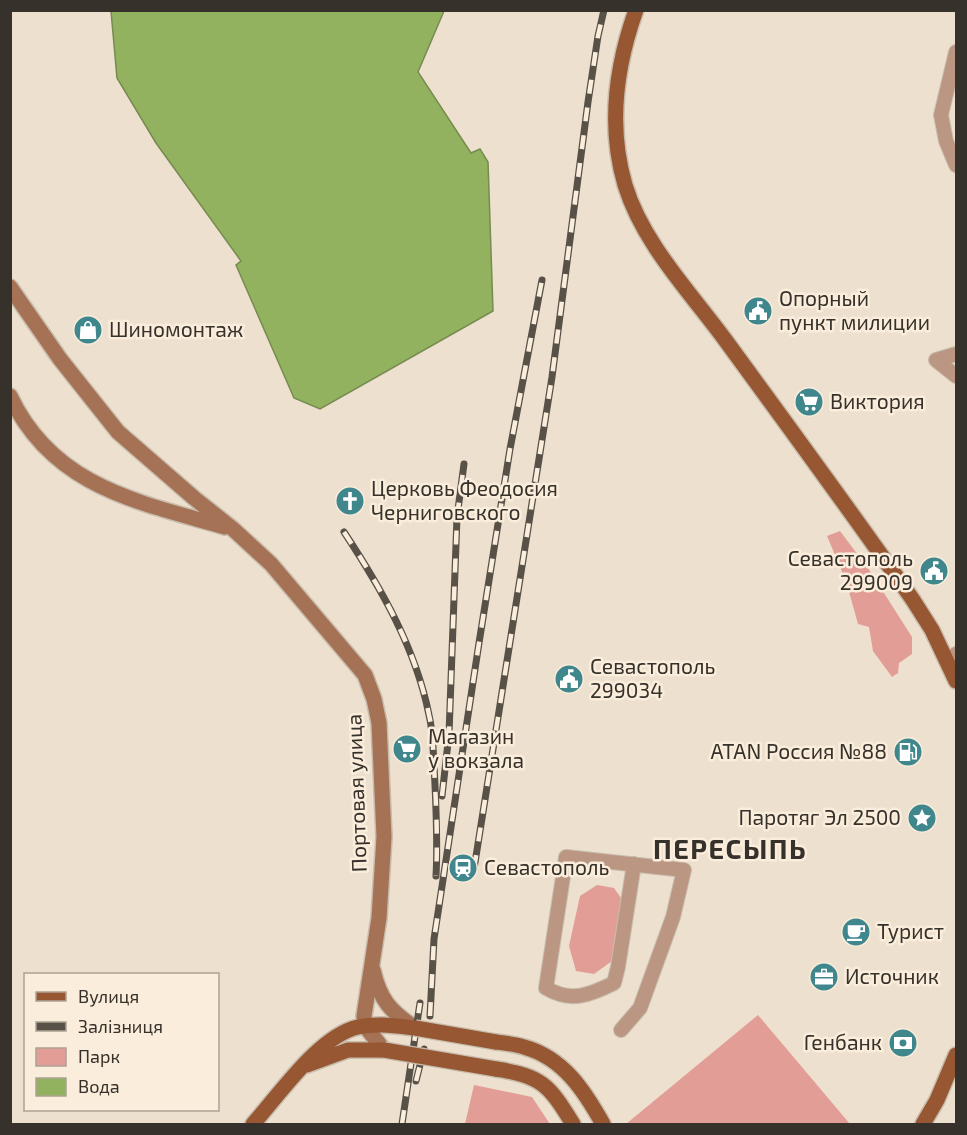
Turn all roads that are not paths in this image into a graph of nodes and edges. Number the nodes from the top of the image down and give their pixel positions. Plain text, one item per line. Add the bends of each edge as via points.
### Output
1 (636, 10) edge
2 (957, 52) edge
3 (957, 165) edge
4 (10, 287) edge
5 (957, 354) edge
6 (957, 376) edge
7 (10, 396) edge
8 (233, 529) junction
9 (952, 658) edge
10 (957, 681) edge
11 (634, 864) junction
12 (372, 964) junction
13 (365, 1026) junction
14 (415, 1028) junction
15 (621, 1030) dead end
16 (343, 1032) junction
17 (384, 1050) junction
18 (957, 1055) edge
19 (304, 1065) junction
20 (254, 1125) edge
21 (573, 1125) edge
22 (603, 1125) edge
23 (923, 1125) edge

1 - 9 main road via 617,85 616,115 625,185 640,219 658,251 774,406
2 - 3 street via 941,115 946,141
4 - 8 main road, Портовая улица via 118,432
5 - 6 street via 936,360
7 - 8 main road via 38,438 96,486
8 - 12 main road, Портовая улица via 270,564 365,675 374,699 380,723 384,837
9 - 10 main road
11 - 11 street via 566,857 546,988 575,998 614,983
11 - 15 street via 684,870 673,917 640,1008
12 - 13 main road
12 - 14 main road via 387,1005
12 - 16 main road via 355,1014
13 - 14 main road
13 - 16 main road
13 - 17 main road
14 - 22 main road, bridge via 525,1047 567,1072 584,1090
16 - 19 main road via 322,1045
17 - 19 main road via 356,1048
17 - 21 main road, bridge via 538,1079 559,1101
18 - 23 main road
19 - 20 main road

